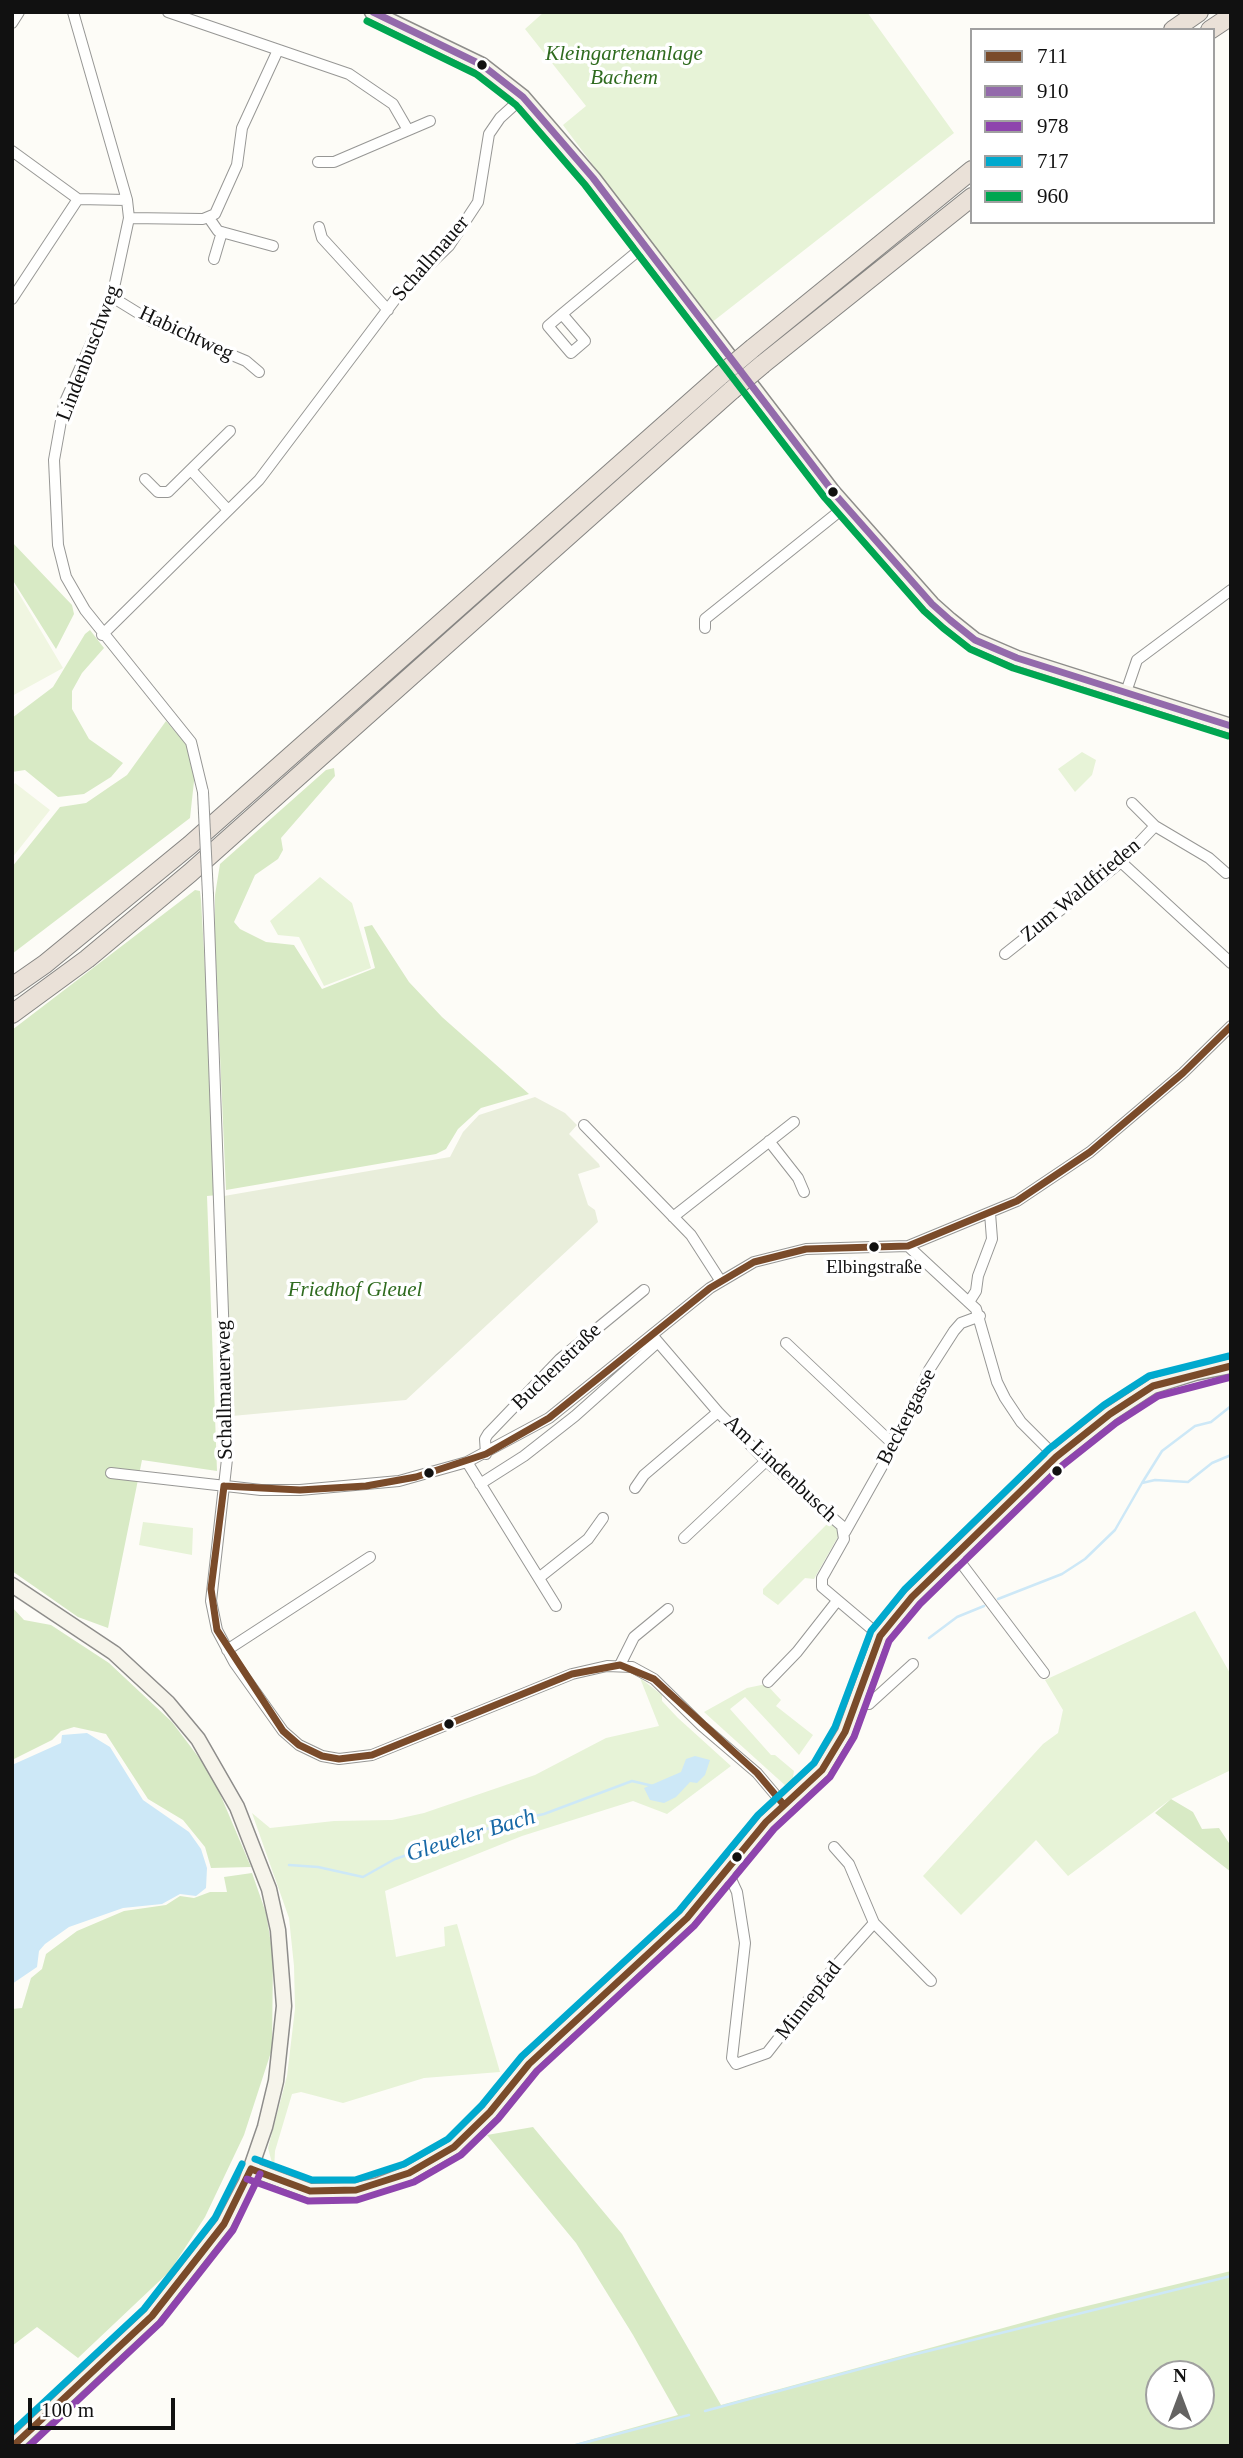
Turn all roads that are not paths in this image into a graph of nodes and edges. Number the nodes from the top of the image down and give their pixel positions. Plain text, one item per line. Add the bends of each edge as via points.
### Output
1 (19, 12) edge
2 (73, 12) edge
3 (168, 12) edge
4 (372, 12) edge
5 (1199, 12) edge
6 (1231, 16) edge
7 (12, 23) edge
8 (1176, 28) edge
9 (1213, 28) edge
10 (278, 50) junction
11 (523, 97) junction
12 (430, 121) dead end
13 (408, 130) junction
14 (12, 151) edge
15 (318, 162) dead end
16 (970, 172) edge
17 (78, 199) junction
18 (970, 199) edge
19 (127, 200) junction
20 (129, 218) junction
21 (209, 218) junction
22 (319, 227) dead end
23 (222, 232) junction
24 (273, 246) dead end
25 (644, 246) junction
26 (214, 260) dead end
27 (112, 297) junction
28 (12, 299) edge
29 (388, 310) junction
30 (562, 314) dead end
31 (259, 372) dead end
32 (230, 431) dead end
33 (191, 470) junction
34 (145, 479) dead end
35 (846, 506) junction
36 (228, 510) junction
37 (1231, 590) edge
38 (705, 628) dead end
39 (102, 635) junction
40 (1125, 695) junction
41 (1231, 726) edge
42 (191, 742) joint
43 (1132, 803) dead end
44 (1155, 826) junction
45 (1121, 862) junction
46 (1226, 873) dead end
47 (1005, 954) dead end
48 (1231, 963) edge
49 (12, 987) edge
50 (12, 1014) edge
51 (1231, 1026) edge
52 (794, 1122) dead end
53 (584, 1125) dead end
54 (769, 1141) junction
55 (804, 1192) dead end
56 (990, 1213) junction
57 (673, 1217) junction
58 (908, 1247) junction
59 (720, 1280) junction
60 (645, 1290) dead end
61 (970, 1302) junction
62 (980, 1316) junction
63 (655, 1338) junction
64 (786, 1343) dead end
65 (1231, 1366) edge
66 (718, 1412) junction
67 (894, 1445) junction
68 (486, 1454) junction
69 (1056, 1457) junction
70 (766, 1461) junction
71 (467, 1462) junction
72 (111, 1473) dead end
73 (480, 1483) junction
74 (224, 1486) junction
75 (635, 1488) dead end
76 (603, 1518) dead end
77 (845, 1532) junction
78 (684, 1538) dead end
79 (955, 1555) junction
80 (370, 1557) dead end
81 (540, 1577) junction
82 (12, 1585) edge
83 (837, 1601) junction
84 (556, 1606) dead end
85 (668, 1609) dead end
86 (880, 1636) junction
87 (227, 1650) junction
88 (913, 1664) dead end
89 (620, 1665) junction
90 (1044, 1673) dead end
91 (768, 1682) dead end
92 (856, 1703) junction
93 (784, 1805) junction
94 (834, 1847) dead end
95 (724, 1873) junction
96 (873, 1923) junction
97 (931, 1981) dead end
98 (251, 2169) junction
99 (13, 2446) edge

1 - 7 street
2 - 19 street, Lindenbuschweg
3 - 10 street
4 - 11 street via 482,65
5 - 8 highway
6 - 9 highway
10 - 13 street via 363,82 393,104
10 - 21 street via 242,128 237,165 221,206
11 - 25 street
11 - 29 street, Schallmauer via 489,134 478,202 470,215 432,265 412,280
12 - 13 street
13 - 15 street via 334,162
14 - 17 street
16 - 49 highway, bridge via 721,375 190,845
17 - 19 street
17 - 28 street
18 - 50 highway, bridge via 732,390 190,873
19 - 20 street, Lindenbuschweg
20 - 21 street
20 - 27 street, Lindenbuschweg
21 - 23 street
22 - 29 street, Schallmauer via 322,238
23 - 24 street
23 - 26 street
25 - 30 street
25 - 35 street
27 - 31 street, Habichtweg via 151,321 246,361
27 - 39 street, Lindenbuschweg via 64,404 54,460 54,512 66,577
29 - 36 street, Schallmauer via 259,480
32 - 33 street
33 - 34 street via 168,492 158,492
33 - 36 street
35 - 38 street via 705,619
35 - 40 street via 932,604 975,640
36 - 39 street, Schallmauer
37 - 40 street via 1137,660
39 - 42 street, Lindenbuschweg
40 - 41 street
42 - 74 street, Schallmauerweg, bridge via 203,792 208,895 228,1424
43 - 44 street, Zum Waldfrieden
44 - 45 street, Zum Waldfrieden
44 - 46 street, Zum Waldfrieden
45 - 47 street, Zum Waldfrieden
45 - 48 street
51 - 56 street via 1090,1152 1044,1185
52 - 54 street
53 - 57 street
54 - 55 street
54 - 57 street
56 - 58 street
56 - 61 street via 992,1240
57 - 59 street via 697,1242
58 - 59 street, Buchenstraße via 796,1251 754,1262
58 - 61 street
59 - 63 street, Buchenstraße
60 - 68 street, Buchenstraße via 560,1359 488,1434
61 - 62 street
62 - 67 street, Beckergasse via 954,1331 929,1370
62 - 69 street via 1005,1398 1021,1422
63 - 66 street, Am Lindenbusch
63 - 68 street, Buchenstraße via 569,1404
63 - 73 street, Buchenstraße via 575,1416
64 - 67 street
65 - 69 street via 1153,1386 1110,1413
66 - 70 street, Am Lindenbusch
66 - 75 street via 644,1475
67 - 77 street, Beckergasse
68 - 71 street, Buchenstraße
69 - 79 street
70 - 77 street, Am Lindenbusch
70 - 78 street
71 - 73 street
71 - 74 street, Buchenstraße via 366,1486 287,1490
72 - 74 street, Buchenstraße
73 - 81 street
74 - 87 street, Schallmauerweg via 211,1601 216,1630
76 - 81 street via 589,1539
77 - 83 street, Am Lindenbusch via 821,1583
79 - 86 street
79 - 90 street
80 - 87 street
81 - 84 street
82 - 98 street via 114,1653 168,1703 219,1774 254,1847 278,1930 284,2006 276,2081
83 - 86 street, Am Lindenbusch
83 - 91 street
85 - 89 street via 634,1637
86 - 92 street
87 - 89 street, Schallmauerweg via 283,1731 299,1745 339,1759 372,1755 572,1674
88 - 92 street via 869,1704
89 - 93 street via 654,1679 757,1773
92 - 93 street via 835,1752
93 - 95 street
94 - 96 street via 849,1864
95 - 96 street, Minnepfad via 737,1892 745,1942 732,2058 736,2064 767,2053
95 - 98 street via 664,1941 529,2064 490,2112 444,2153 379,2185 334,2192 310,2190
96 - 97 street
98 - 99 street via 224,2224 170,2296

